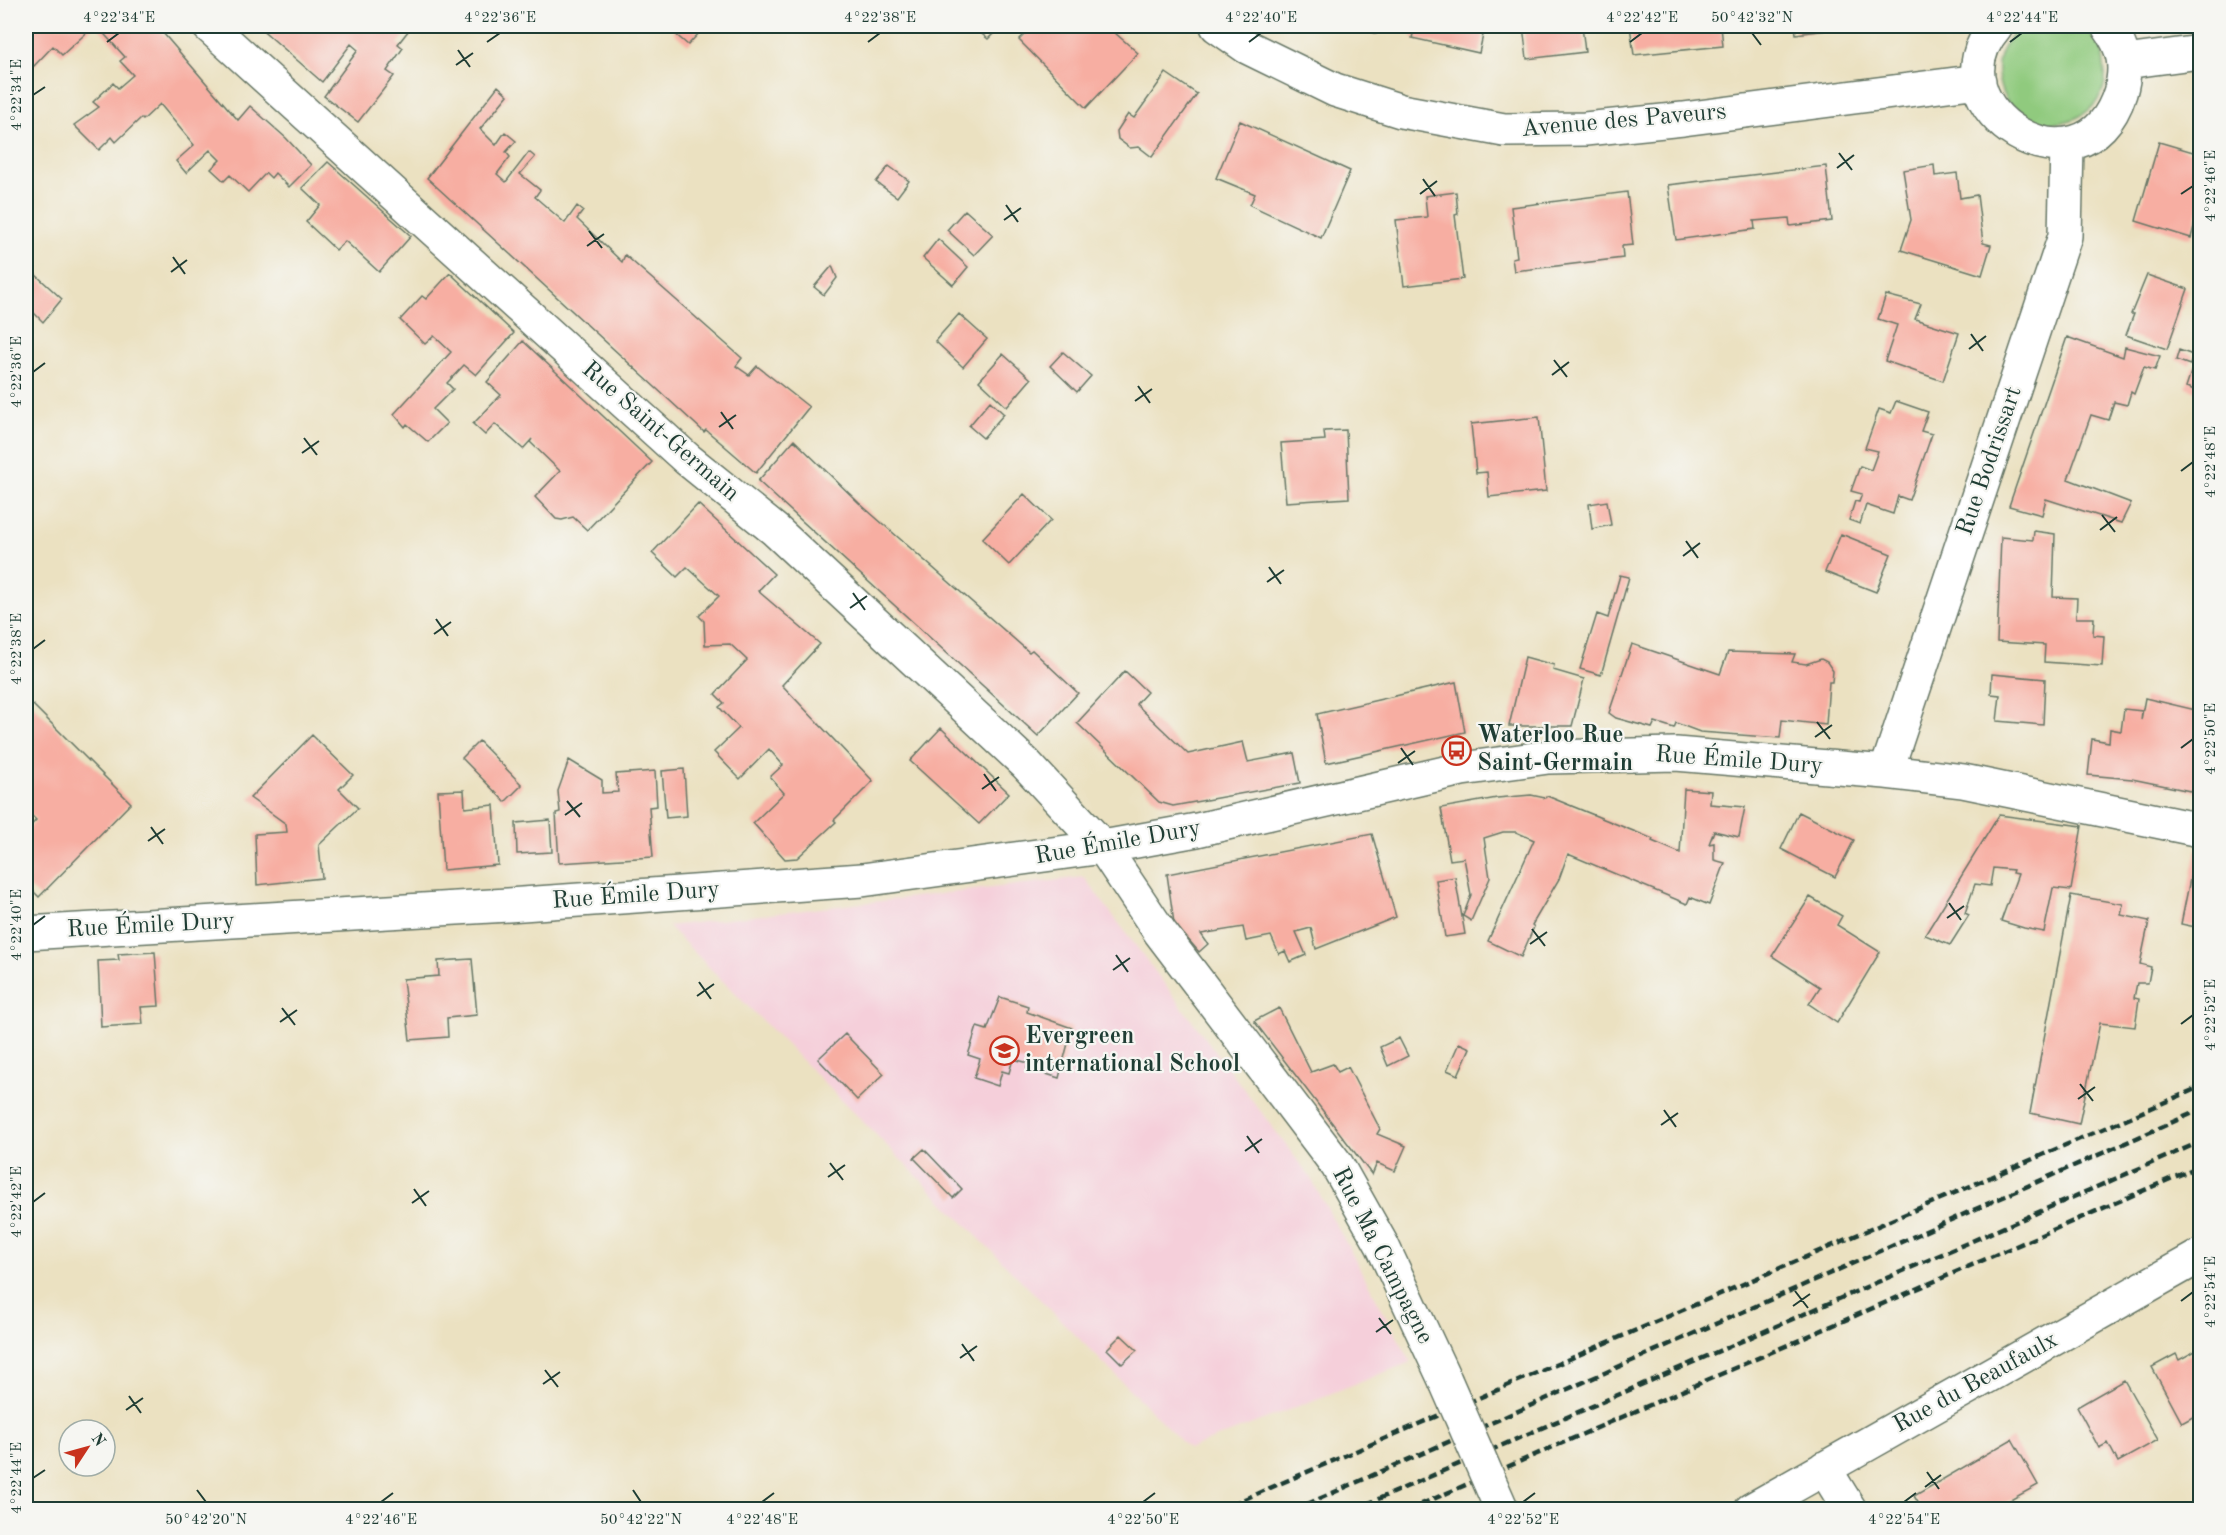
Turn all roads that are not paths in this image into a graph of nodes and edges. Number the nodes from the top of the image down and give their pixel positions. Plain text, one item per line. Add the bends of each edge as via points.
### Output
1 (209, 26) edge
2 (1217, 26) edge
3 (1996, 26) edge
4 (2108, 26) edge
5 (2200, 52) edge
6 (2125, 62) junction
7 (1979, 81) junction
8 (2067, 145) junction
9 (1886, 772) junction
10 (2200, 830) edge
11 (1103, 847) junction
12 (26, 933) edge
13 (2200, 1256) edge
14 (1824, 1468) junction
15 (1502, 1509) edge
16 (1751, 1509) edge
17 (1850, 1509) edge

1 - 11 street, Rue Saint-Germain via 678,451 775,530 1026,764
2 - 7 street, Avenue des Paveurs via 1298,74 1367,102 1504,130 1585,129
3 - 7 street via 1980,56
4 - 6 street
5 - 6 street
6 - 8 street via 2124,81 2116,104 2102,124
7 - 8 street via 1988,106 2005,127 2028,140
8 - 9 street, Rue Bodrissart via 2065,236
9 - 10 street, Rue Émile Dury via 1963,781
9 - 11 street, Rue Émile Dury via 1676,754 1548,757 1462,770 1197,830
11 - 12 street, Rue Émile Dury via 862,880
11 - 15 street, Rue Ma Campagne, bridge via 1160,932 1337,1165 1382,1245
13 - 14 street, Rue du Beaufaulx
14 - 16 street, Rue du Beaufaulx
14 - 17 street

